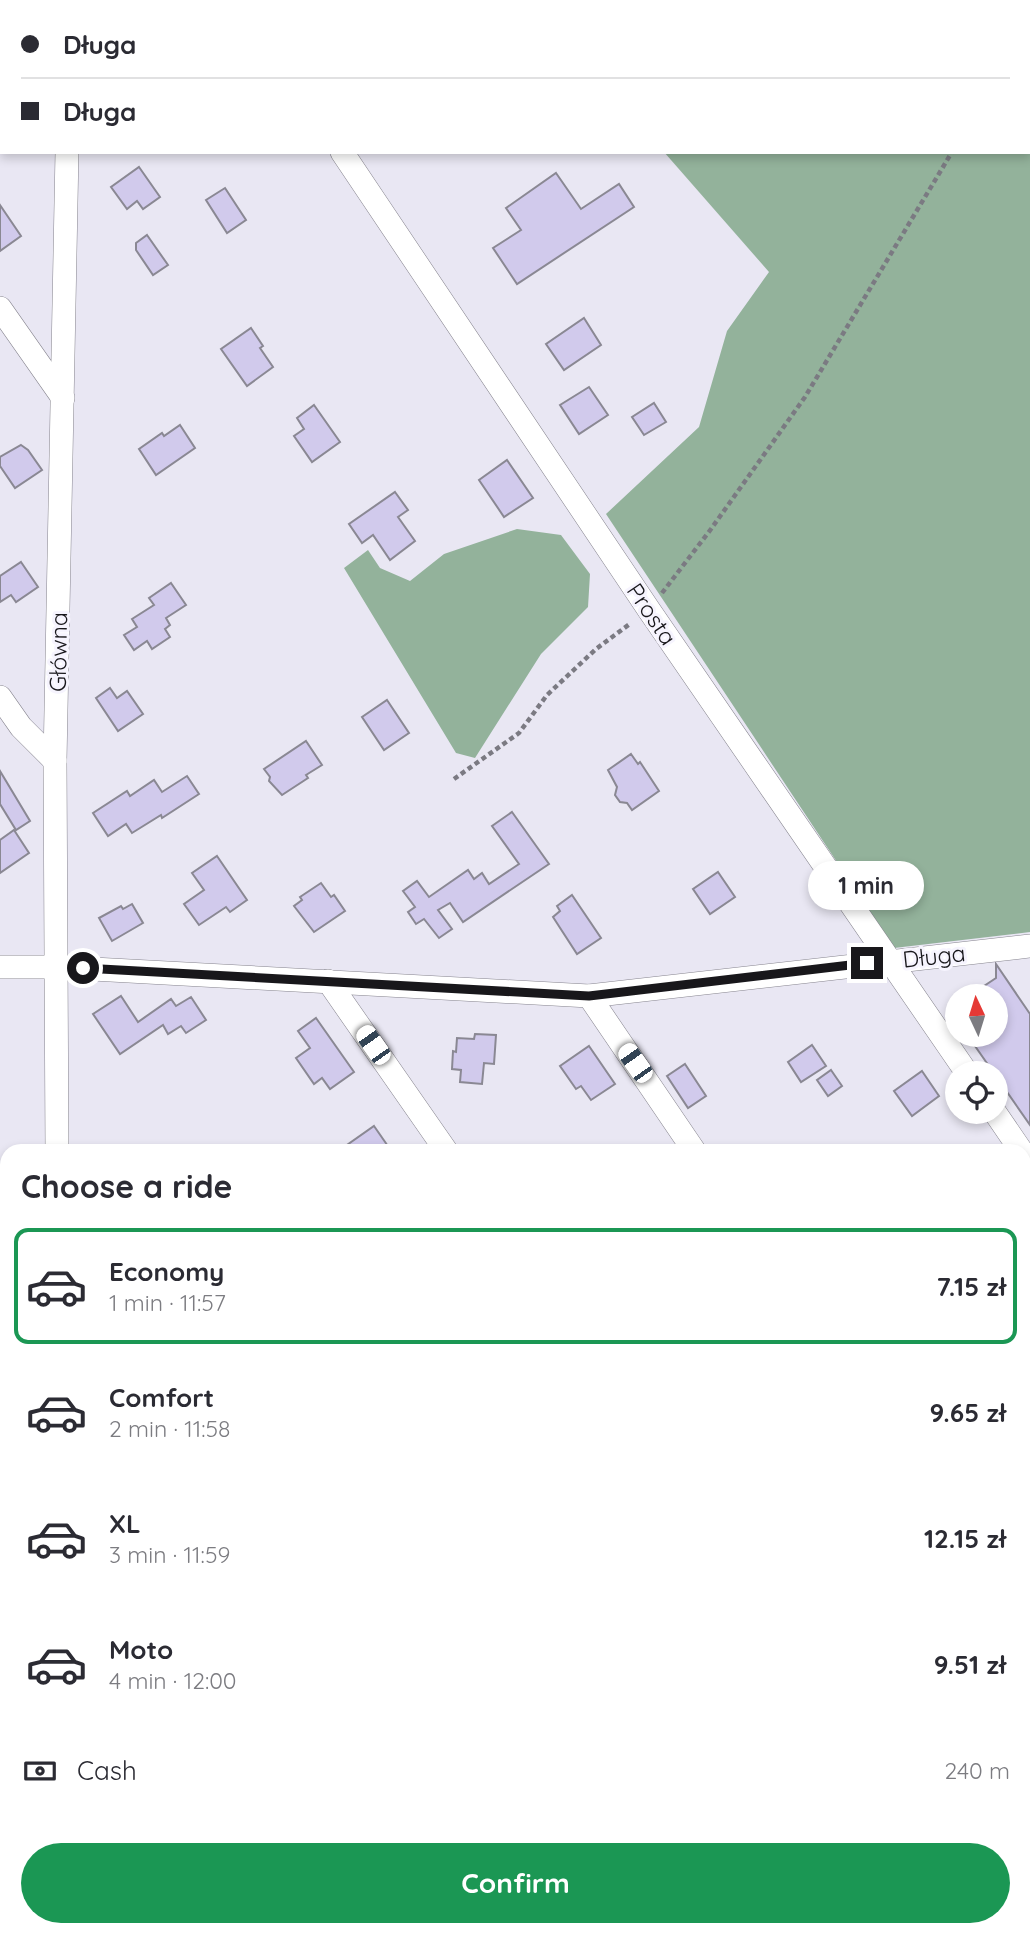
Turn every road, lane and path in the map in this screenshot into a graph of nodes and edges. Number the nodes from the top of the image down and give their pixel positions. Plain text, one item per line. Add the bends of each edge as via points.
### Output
1 (66, 154) edge
2 (343, 154) edge
3 (951, 154) edge
4 (0, 308) edge
5 (63, 398) junction
6 (649, 610) junction
7 (0, 697) edge
8 (55, 761) junction
9 (454, 779) dead end
10 (1030, 946) edge
11 (889, 961) junction
12 (0, 967) edge
13 (56, 967) junction
14 (328, 981) junction
15 (589, 996) junction
16 (959, 1061) edge
17 (1003, 1124) edge
18 (57, 1144) edge
19 (441, 1144) edge
20 (690, 1144) edge
21 (1017, 1144) edge

1 - 5 street, Główna
2 - 6 street, Prosta
3 - 6 path via 805,397
4 - 5 street
5 - 8 street, Główna
6 - 9 path via 596,649 547,695 519,733
6 - 11 street, Prosta
7 - 8 street via 21,727
8 - 13 street, Główna
10 - 11 street, Długa
11 - 15 street, Długa
11 - 16 street, Prosta
12 - 13 street, Długa
13 - 14 street, Długa
13 - 18 street, Główna
14 - 15 street, Długa
14 - 19 street
15 - 20 street
17 - 21 street

